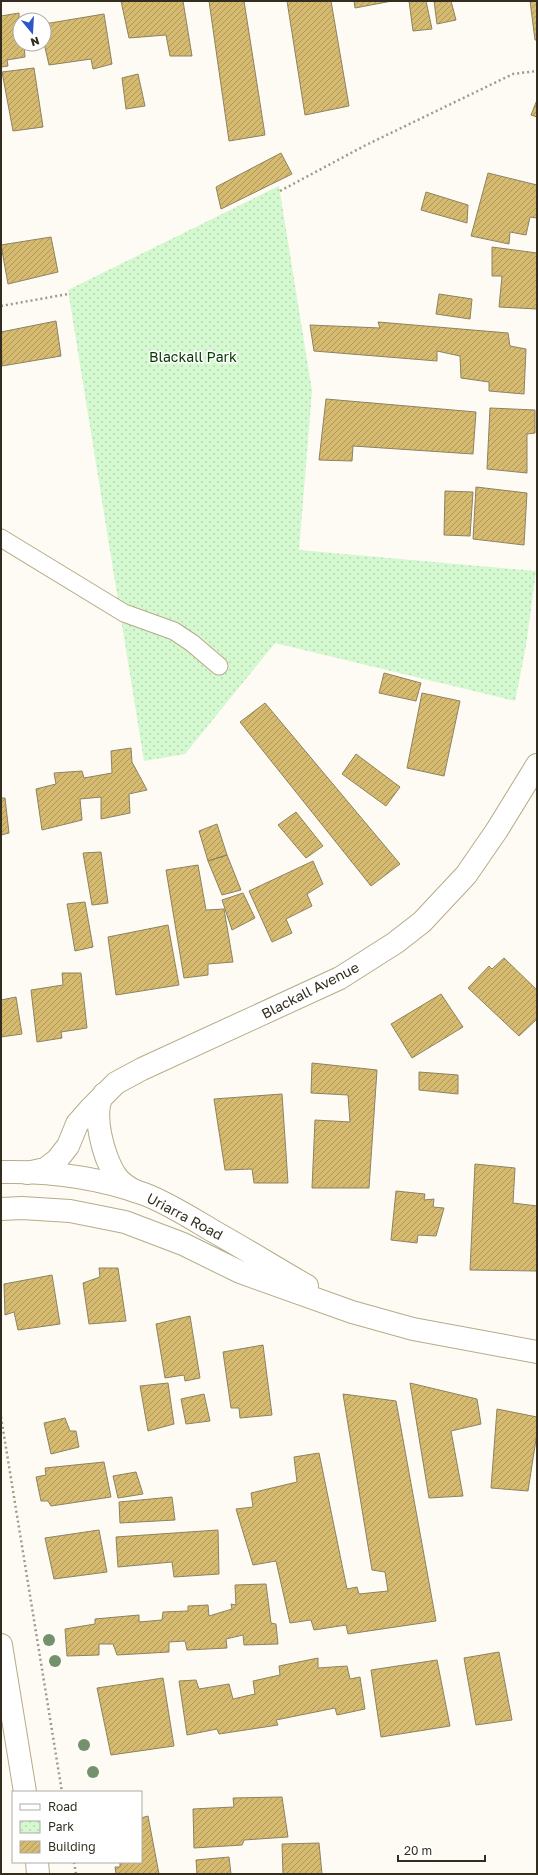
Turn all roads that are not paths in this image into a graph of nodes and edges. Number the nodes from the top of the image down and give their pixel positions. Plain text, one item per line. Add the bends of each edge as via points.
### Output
1 (1, 538) edge
2 (219, 666) dead end
3 (537, 765) edge
4 (104, 1094) junction
5 (1, 1172) edge
6 (27, 1173) junction
7 (135, 1191) junction
8 (1, 1209) edge
9 (352, 1312) junction
10 (537, 1352) edge
11 (1, 1645) edge
12 (25, 1791) edge
13 (36, 1863) edge
14 (38, 1874) edge

1 - 2 lane via 124,613 182,636
3 - 4 street, Blackall Avenue via 498,830 466,875 422,922 395,943 340,978 142,1069 116,1083
4 - 6 street, Blackall Avenue via 79,1121 68,1146 57,1160 45,1169
4 - 7 street, Blackall Avenue via 97,1112 106,1156 116,1177
5 - 6 street, Uriarra Road
6 - 7 street, Uriarra Road via 50,1173 99,1180
7 - 9 street, Uriarra Road via 171,1206
8 - 9 street, Uriarra Road via 62,1211 125,1222 183,1244 240,1272
9 - 10 street, Uriarra Road via 413,1329
11 - 12 street
13 - 14 street

